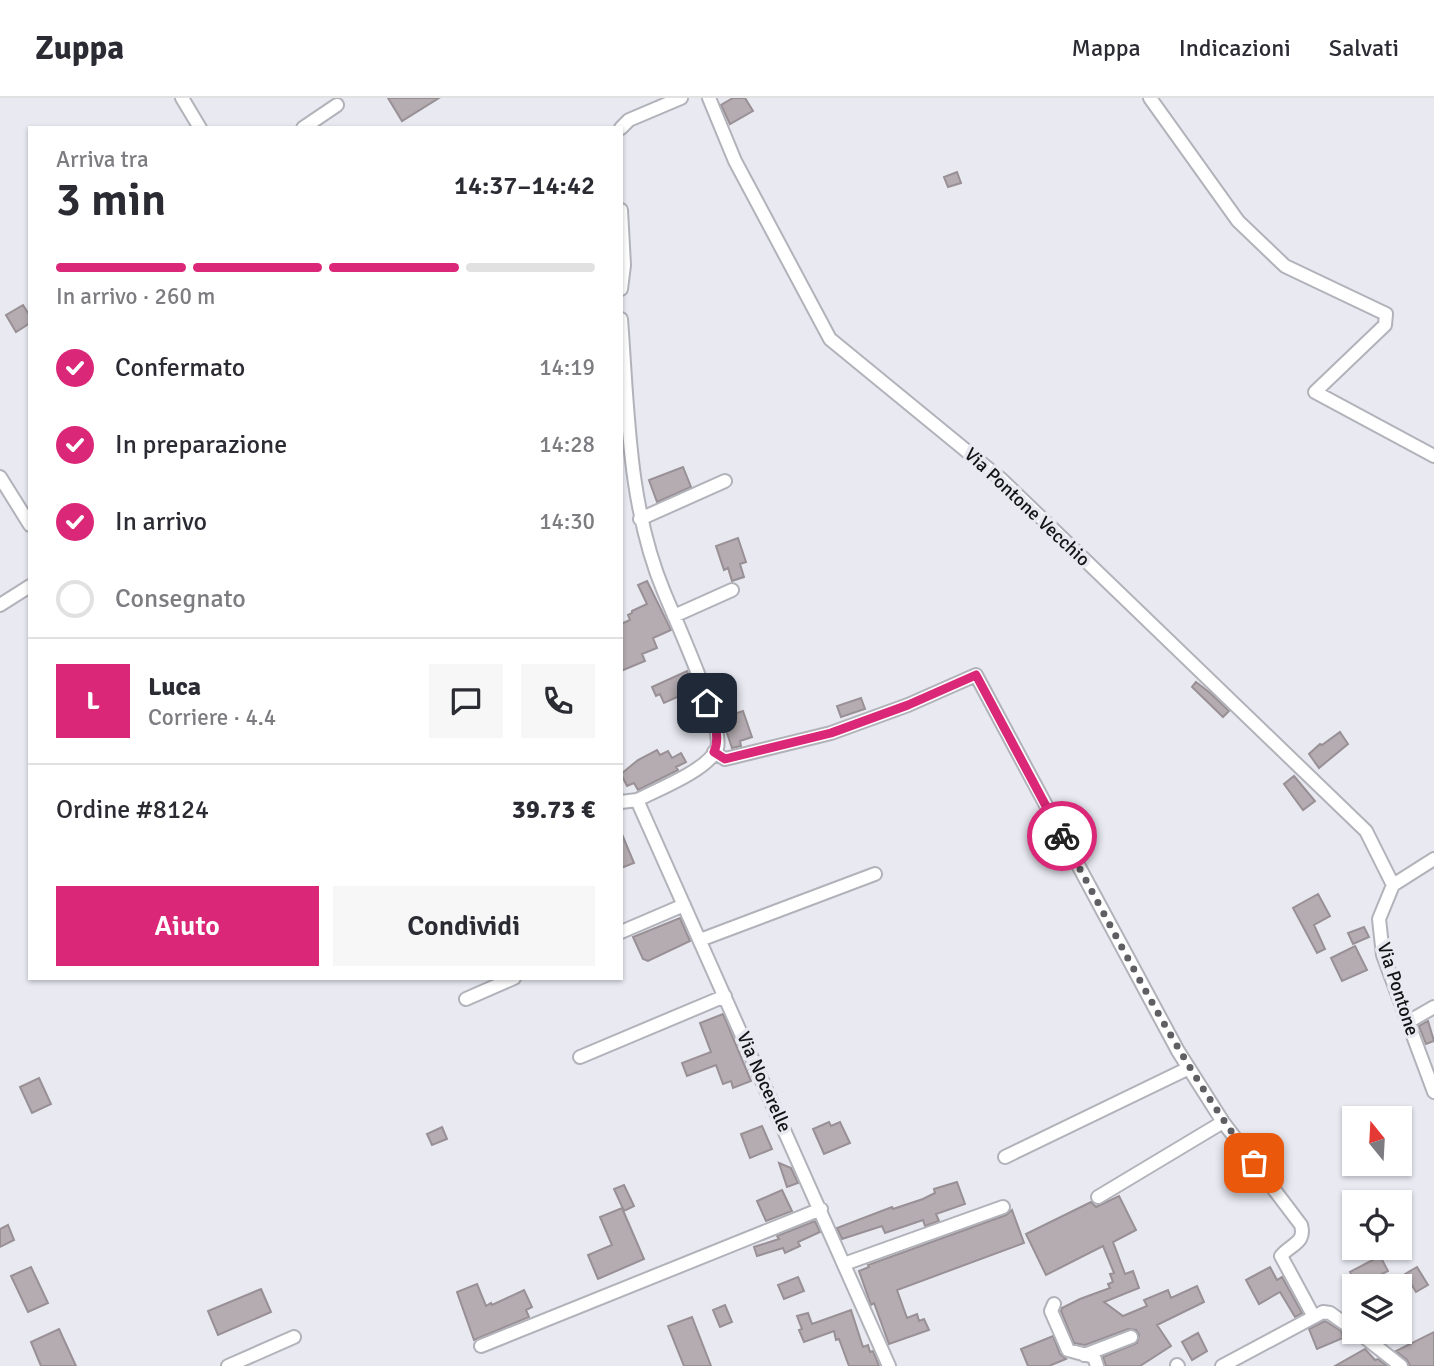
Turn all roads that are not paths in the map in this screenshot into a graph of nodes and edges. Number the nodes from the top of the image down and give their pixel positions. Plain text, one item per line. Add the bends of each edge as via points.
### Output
1 (182, 98) edge
2 (681, 98) edge
3 (709, 98) edge
4 (1150, 98) edge
5 (337, 105) dead end
6 (199, 126) edge
7 (306, 126) edge
8 (623, 126) edge
9 (623, 247) edge
10 (623, 273) edge
11 (623, 346) edge
12 (1434, 456) edge
13 (0, 477) edge
14 (725, 481) dead end
15 (640, 519) junction
16 (28, 522) edge
17 (28, 587) edge
18 (732, 590) dead end
19 (0, 605) edge
20 (674, 616) junction
21 (714, 752) junction
22 (637, 800) junction
23 (623, 802) edge
24 (1434, 859) edge
25 (874, 874) dead end
26 (1393, 885) junction
27 (684, 905) junction
28 (623, 931) edge
29 (700, 940) junction
30 (509, 980) edge
31 (725, 996) junction
32 (466, 999) dead end
33 (1434, 1007) edge
34 (1408, 1022) junction
35 (580, 1057) dead end
36 (1189, 1068) junction
37 (1434, 1093) edge
38 (1223, 1122) junction
39 (1005, 1157) dead end
40 (1098, 1197) dead end
41 (1003, 1207) dead end
42 (821, 1209) junction
43 (844, 1264) junction
44 (1054, 1304) dead end
45 (1314, 1317) junction
46 (1342, 1321) edge
47 (294, 1337) dead end
48 (1131, 1337) dead end
49 (1373, 1344) edge
50 (481, 1346) dead end
51 (1084, 1355) junction
52 (228, 1366) edge
53 (888, 1366) edge
54 (1097, 1366) edge
55 (1222, 1366) edge
56 (1401, 1366) edge

1 - 6 street
2 - 8 street
3 - 26 street, Via Pontone Vecchio via 734,161 830,339 1002,480 1356,821 1366,831
4 - 12 street via 1238,221 1285,266 1386,314 1385,325 1315,392
5 - 7 street
9 - 10 street
11 - 15 street
13 - 16 street
14 - 15 street
15 - 20 street
17 - 19 street
18 - 20 street
20 - 21 street via 716,727
21 - 22 street via 704,765
21 - 36 street via 725,759 831,733 976,675
22 - 23 street
22 - 27 street, Via Nocerelle
24 - 26 street
25 - 29 street
26 - 34 street, Via Pontone via 1379,919 1384,955
27 - 28 street
27 - 29 street, Via Nocerelle
29 - 31 street, Via Nocerelle
30 - 32 street
31 - 35 street
31 - 42 street, Via Nocerelle
33 - 34 street
34 - 37 street, Via Pontone
36 - 38 street
36 - 39 street
38 - 40 street
38 - 45 street via 1301,1225 1301,1241 1281,1256
41 - 43 street
42 - 43 street, Via Nocerelle
42 - 50 street
43 - 53 street, Via Nocerelle
44 - 51 street via 1051,1311 1069,1350
45 - 46 street via 1330,1313
45 - 55 street
47 - 52 street
48 - 51 street
49 - 56 street
51 - 54 street via 1094,1357

